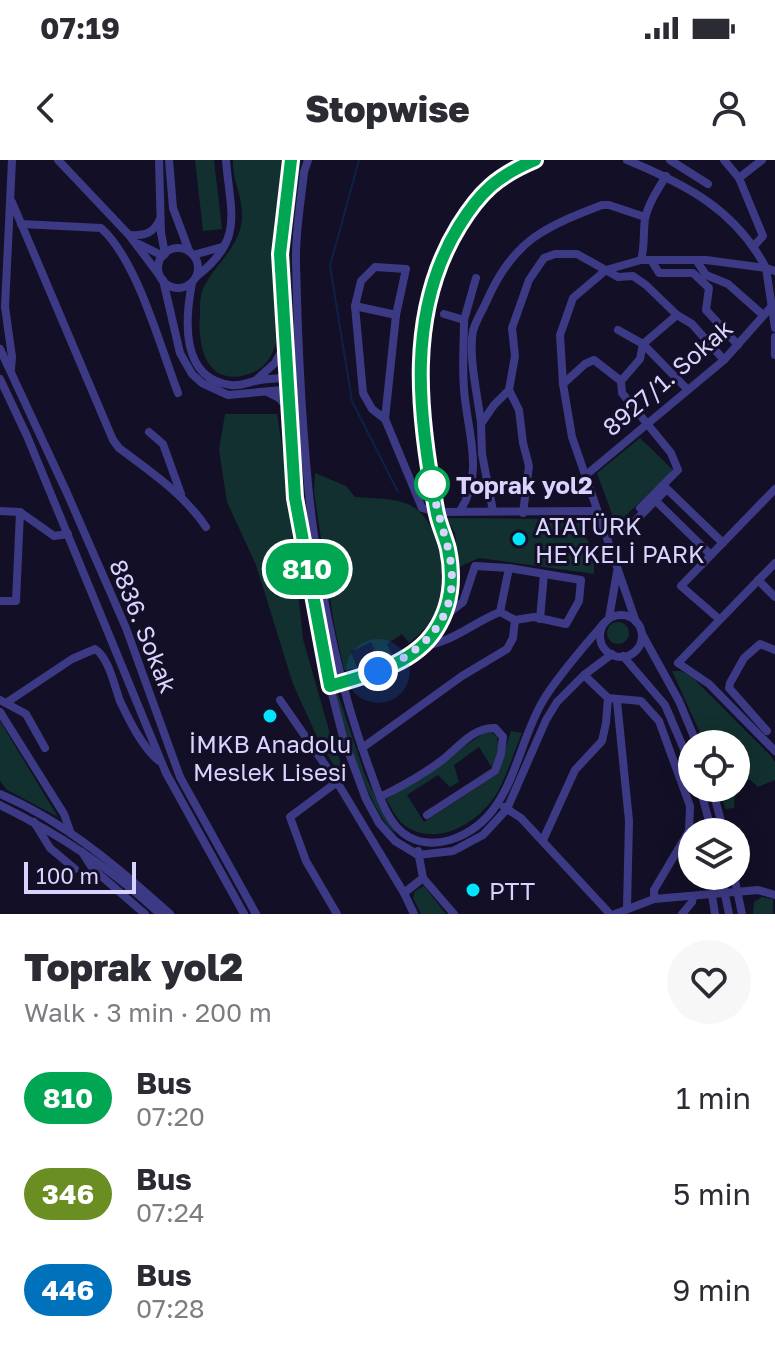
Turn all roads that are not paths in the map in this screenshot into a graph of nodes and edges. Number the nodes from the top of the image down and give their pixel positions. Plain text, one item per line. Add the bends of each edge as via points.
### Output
1 (12, 160) edge
2 (58, 160) edge
3 (159, 160) edge
4 (169, 160) edge
5 (226, 160) edge
6 (291, 160) edge
7 (308, 160) edge
8 (535, 160) edge
9 (627, 160) edge
10 (670, 160) edge
11 (724, 160) edge
12 (762, 160) edge
13 (520, 163) edge
14 (666, 176) junction
15 (739, 178) junction
16 (708, 184) dead end
17 (12, 202) junction
18 (162, 214) junction
19 (645, 217) junction
20 (21, 224) junction
21 (132, 238) junction
22 (754, 246) junction
23 (223, 247) junction
24 (191, 253) junction
25 (164, 255) junction
26 (646, 260) junction
27 (696, 260) junction
28 (606, 270) junction
29 (770, 270) edge
30 (659, 273) junction
31 (161, 278) junction
32 (476, 278) dead end
33 (194, 280) junction
34 (646, 285) junction
35 (355, 306) junction
36 (772, 306) junction
37 (444, 314) dead end
38 (396, 315) junction
39 (677, 315) junction
40 (763, 315) junction
41 (464, 320) junction
42 (775, 328) edge
43 (618, 330) dead end
44 (775, 337) edge
45 (286, 342) junction
46 (643, 344) junction
47 (738, 345) junction
48 (0, 349) edge
49 (775, 355) edge
50 (724, 360) junction
51 (11, 370) junction
52 (301, 375) junction
53 (289, 378) junction
54 (0, 379) edge
55 (256, 381) junction
56 (621, 381) junction
57 (563, 384) junction
58 (302, 388) junction
59 (687, 389) junction
60 (4, 390) edge
61 (290, 390) junction
62 (509, 390) junction
63 (266, 392) junction
64 (178, 393) dead end
65 (291, 411) junction
66 (385, 419) junction
67 (646, 423) junction
68 (481, 424) junction
69 (149, 432) dead end
70 (586, 475) junction
71 (775, 489) edge
72 (183, 499) junction
73 (656, 501) junction
74 (0, 511) edge
75 (460, 511) junction
76 (493, 511) junction
77 (596, 511) junction
78 (20, 512) junction
79 (436, 512) junction
80 (644, 512) junction
81 (523, 513) junction
82 (206, 527) dead end
83 (625, 531) dead end
84 (68, 534) junction
85 (723, 543) junction
86 (711, 555) junction
87 (775, 563) edge
88 (509, 568) junction
89 (618, 571) junction
90 (544, 574) junction
91 (758, 580) junction
92 (775, 597) edge
93 (0, 601) edge
94 (500, 612) junction
95 (443, 618) junction
96 (540, 619) junction
97 (719, 619) junction
98 (515, 620) junction
99 (607, 620) junction
100 (638, 626) junction
101 (773, 645) edge
102 (422, 646) junction
103 (612, 654) junction
104 (623, 656) junction
105 (659, 663) junction
106 (678, 663) junction
107 (584, 675) junction
108 (342, 683) junction
109 (330, 686) junction
110 (280, 700) dead end
111 (612, 700) junction
112 (2, 705) edge
113 (690, 730) edge
114 (767, 731) dead end
115 (678, 735) edge
116 (45, 748) dead end
117 (362, 748) junction
118 (775, 751) edge
119 (162, 763) junction
120 (337, 782) junction
121 (0, 794) edge
122 (380, 797) junction
123 (0, 805) edge
124 (503, 806) junction
125 (427, 815) dead end
126 (34, 822) junction
127 (71, 832) junction
128 (417, 840) junction
129 (543, 840) junction
130 (80, 848) junction
131 (418, 855) junction
132 (75, 869) dead end
133 (423, 878) junction
134 (724, 890) edge
135 (739, 891) junction
136 (404, 893) junction
137 (725, 893) junction
138 (712, 895) junction
139 (775, 895) edge
140 (693, 896) junction
141 (654, 899) junction
142 (627, 908) junction
143 (145, 914) edge
144 (160, 914) edge
145 (170, 914) edge
146 (244, 914) edge
147 (256, 914) edge
148 (337, 914) edge
149 (414, 914) edge
150 (454, 914) edge
151 (612, 914) edge
152 (682, 914) edge
153 (715, 914) edge
154 (729, 914) edge
155 (742, 914) edge

1 - 17 street
2 - 21 street
3 - 18 street
4 - 24 street via 173,208
5 - 23 street via 232,212 230,237
6 - 45 street via 280,254
7 - 52 street via 295,259
8 - 13 street
9 - 14 street
10 - 16 street
11 - 15 street
12 - 15 street
13 - 79 street via 477,197 447,244 426,303 420,380
14 - 19 street
14 - 22 street via 714,204
15 - 22 street via 763,236
17 - 20 street
17 - 51 street via 5,307
18 - 21 street via 155,229
18 - 25 street
19 - 26 street
19 - 68 street via 602,205 557,222 523,244 494,285 473,332
20 - 64 street via 101,228 110,236 131,272
20 - 72 street via 113,440
21 - 25 street
21 - 31 street
22 - 29 street
23 - 24 street
23 - 33 street
24 - 25 street via 179,248
24 - 33 street via 198,267
25 - 31 street
26 - 27 street
26 - 28 street
26 - 30 street
27 - 29 street
27 - 40 street via 706,275 728,284
28 - 34 street
28 - 57 street via 573,298 560,335
28 - 62 street via 577,254 544,258 529,280 512,328 515,356
29 - 36 street
30 - 34 street
30 - 47 street via 693,273 709,288 706,310
31 - 33 street via 177,288
31 - 63 street via 180,353 192,374 228,395
32 - 41 street
33 - 55 street via 186,325 195,362 222,384
34 - 39 street
35 - 38 street
35 - 38 street via 361,281 375,267 406,269
35 - 66 street via 363,393
36 - 40 street, 8927/1. Sokak
36 - 42 street
37 - 41 street
38 - 66 street
39 - 46 street
39 - 50 street
40 - 47 street, 8927/1. Sokak
41 - 75 street via 463,386 473,482
43 - 46 street
44 - 49 street
45 - 53 street
45 - 55 street via 275,363
46 - 56 street via 640,359
46 - 59 street
47 - 50 street, 8927/1. Sokak
48 - 51 street, 8836. Sokak
50 - 59 street, 8927/1. Sokak
51 - 147 street, 8836. Sokak via 126,628 180,777
52 - 53 street
52 - 58 street
53 - 55 street
53 - 61 street
54 - 60 street
56 - 57 street via 594,360
56 - 67 street via 622,393
57 - 70 street via 572,437
58 - 61 street
58 - 108 street via 308,492
59 - 67 street, 8927/1. Sokak
60 - 84 street
61 - 63 street
61 - 65 street
62 - 68 street
62 - 81 street via 519,410 529,466
63 - 65 street
65 - 109 street via 295,498
66 - 79 street via 416,498 422,508
67 - 70 street, 8927/1. Sokak
67 - 80 street via 678,470 640,508
68 - 76 street
69 - 72 street via 163,444
70 - 77 street
71 - 85 street
72 - 82 street
73 - 80 street
73 - 85 street via 667,489
73 - 86 street
74 - 78 street
75 - 76 street
75 - 79 street
76 - 81 street
77 - 81 street
77 - 89 street
78 - 84 street via 54,536
78 - 93 street via 16,601
79 - 95 street via 451,568 451,596
80 - 83 street
84 - 119 street
85 - 86 street
86 - 97 street via 681,586
87 - 91 street
88 - 90 street
88 - 94 street
88 - 95 street via 475,566 463,602
89 - 99 street
89 - 100 street
90 - 96 street
90 - 96 street via 581,580 579,601 566,624
91 - 92 street
91 - 97 street
94 - 98 street
94 - 102 street via 441,643
95 - 102 street
96 - 98 street
97 - 106 street
98 - 117 street via 507,649
99 - 100 street via 622,615
99 - 103 street via 601,642
99 - 124 street via 543,701
100 - 104 street via 639,645
100 - 105 street
101 - 114 street via 760,644 750,651 729,688
102 - 108 street via 395,663
103 - 104 street
103 - 107 street
104 - 115 street via 665,705
105 - 106 street
105 - 113 street
106 - 118 street via 709,684
107 - 111 street
107 - 124 street via 557,702
108 - 109 street
108 - 117 street
109 - 131 street via 366,799 395,841
110 - 120 street
111 - 129 street via 602,741 575,770
111 - 141 street via 641,701 659,721 690,806 689,831 654,890
111 - 142 street via 629,821
112 - 116 street via 26,714
112 - 119 street via 95,649 150,754
112 - 127 street
117 - 122 street
119 - 146 street
120 - 136 street
120 - 148 street via 290,817 306,861
121 - 127 street
122 - 125 street via 407,784 485,727 495,728 503,737 495,771
122 - 128 street via 406,836
123 - 126 street
124 - 128 street via 462,835 438,842
124 - 129 street
124 - 131 street via 496,823 470,844
126 - 130 street
126 - 132 street via 50,848
127 - 145 street
128 - 131 street
129 - 151 street
130 - 143 street via 92,868
130 - 144 street
131 - 133 street
133 - 136 street
133 - 150 street
134 - 137 street
135 - 137 street
135 - 139 street
135 - 155 street
136 - 149 street
137 - 138 street
137 - 154 street
138 - 140 street
138 - 153 street
140 - 141 street
140 - 152 street
141 - 142 street
142 - 151 street

